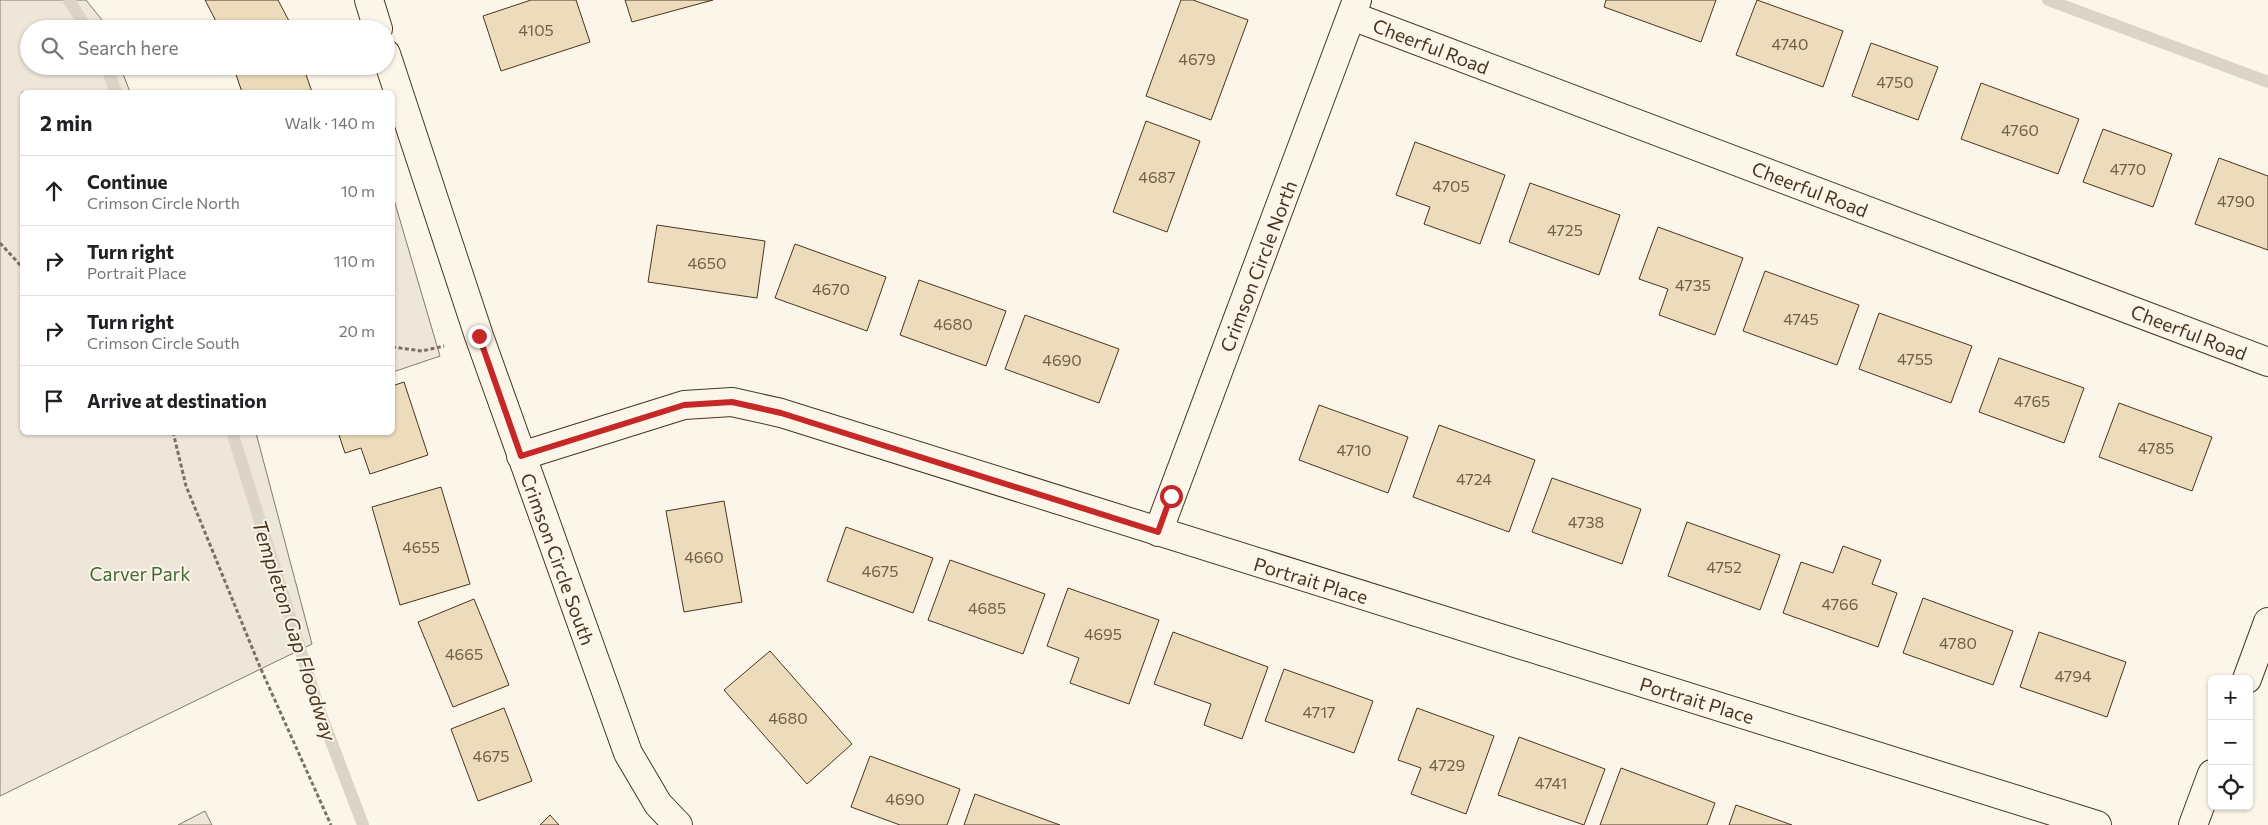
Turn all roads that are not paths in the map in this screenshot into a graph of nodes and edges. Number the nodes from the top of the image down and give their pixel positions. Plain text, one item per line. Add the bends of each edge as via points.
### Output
1 (368, 0) edge
2 (1355, 8) edge
3 (375, 20) edge
4 (393, 75) edge
5 (2268, 362) edge
6 (521, 456) junction
7 (1158, 532) junction
8 (2268, 622) edge
9 (2248, 675) edge
10 (2208, 785) edge
11 (678, 825) edge
12 (2097, 825) edge
13 (2193, 825) edge

1 - 3 street
2 - 5 street, Cheerful Road
2 - 7 street, Crimson Circle North
4 - 6 street, Crimson Circle South
6 - 7 street, Portrait Place via 684,405 732,402 781,413
6 - 11 street, Crimson Circle South via 628,753 658,804
7 - 12 street, Portrait Place
8 - 9 street
10 - 13 street

